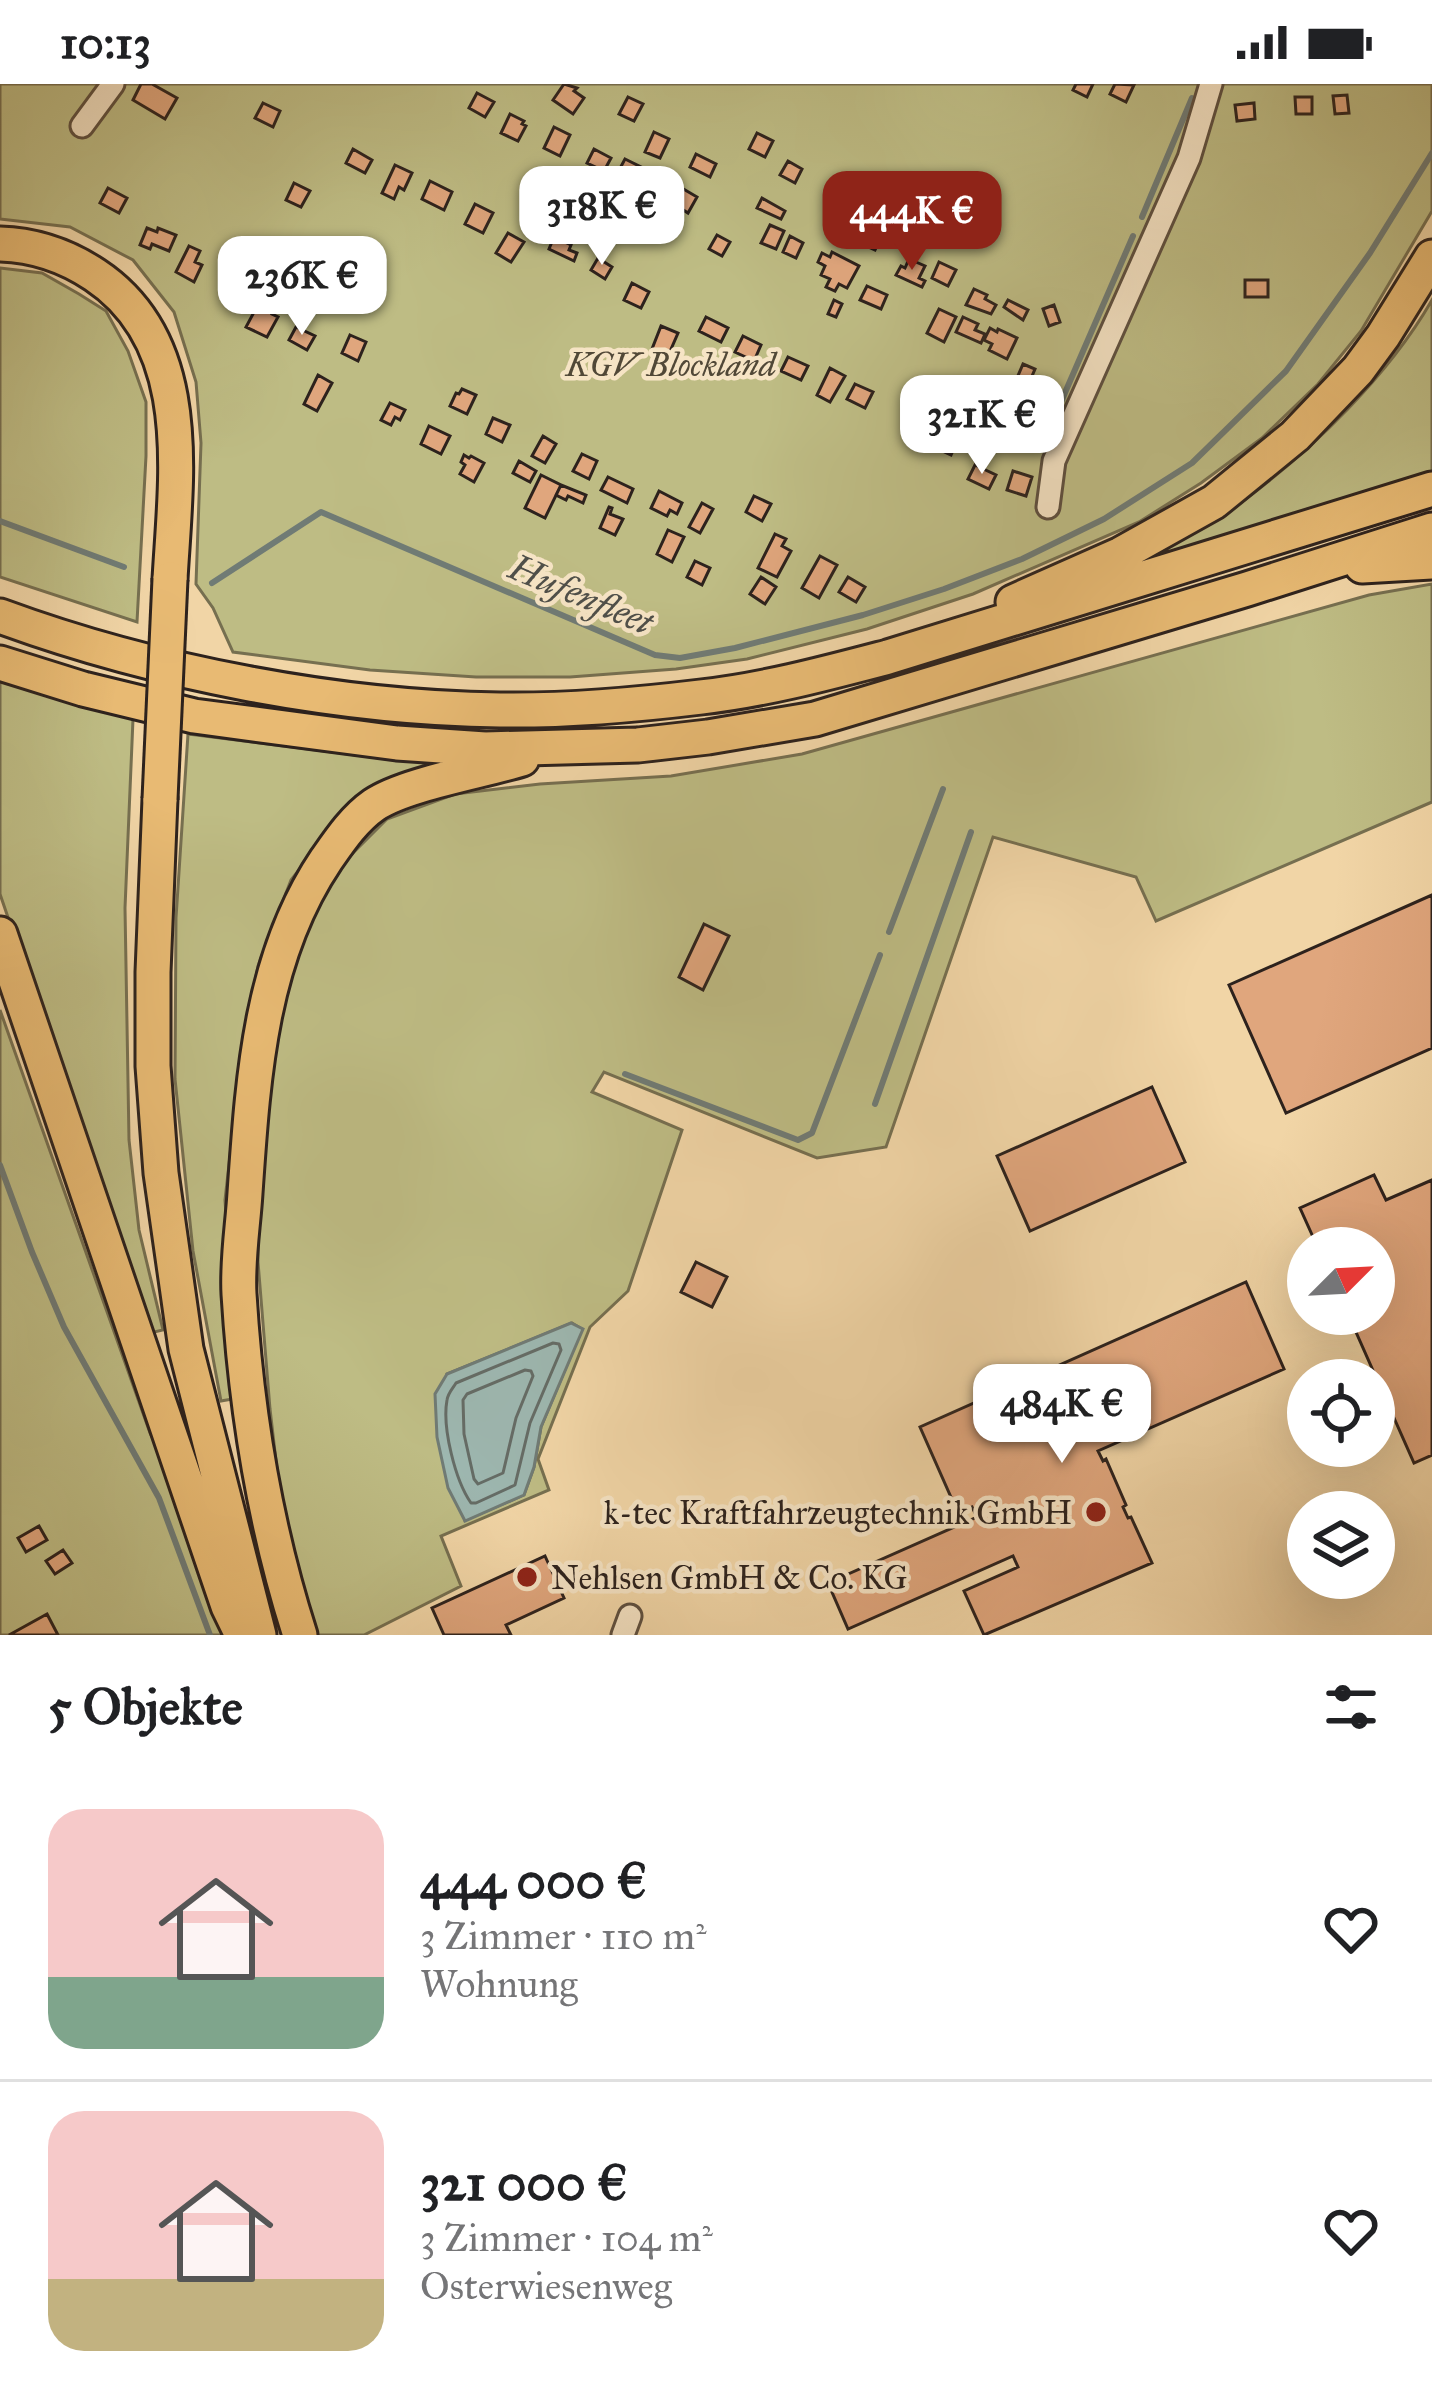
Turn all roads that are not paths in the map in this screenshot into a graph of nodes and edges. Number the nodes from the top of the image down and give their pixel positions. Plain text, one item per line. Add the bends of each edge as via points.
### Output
1 (112, 84) edge
2 (1211, 84) edge
3 (82, 126) dead end
4 (0, 244) edge
5 (1432, 257) edge
6 (1432, 489) edge
7 (1048, 507) dead end
8 (1432, 530) edge
9 (1432, 562) edge
10 (1312, 569) junction
11 (0, 616) edge
12 (888, 657) junction
13 (0, 663) edge
14 (559, 748) junction
15 (0, 934) edge
16 (237, 1546) junction
17 (242, 1635) edge
18 (259, 1635) edge
19 (278, 1635) edge
20 (301, 1635) edge

1 - 3 street
2 - 7 street via 1189,158 1054,461
4 - 16 highway, bridge via 52,252 114,287 154,339 169,388 175,441 153,1066 186,1348
5 - 12 highway via 1358,370 1295,436 1214,502 1121,554
6 - 12 highway
8 - 10 highway
9 - 10 highway
10 - 14 highway via 815,718 685,740
11 - 12 highway via 253,685 502,710 705,697
13 - 14 highway via 194,716 398,743
14 - 20 highway via 376,803 315,877 290,922 268,995 251,1099 238,1289 254,1436
15 - 17 highway
16 - 18 highway
16 - 19 highway

